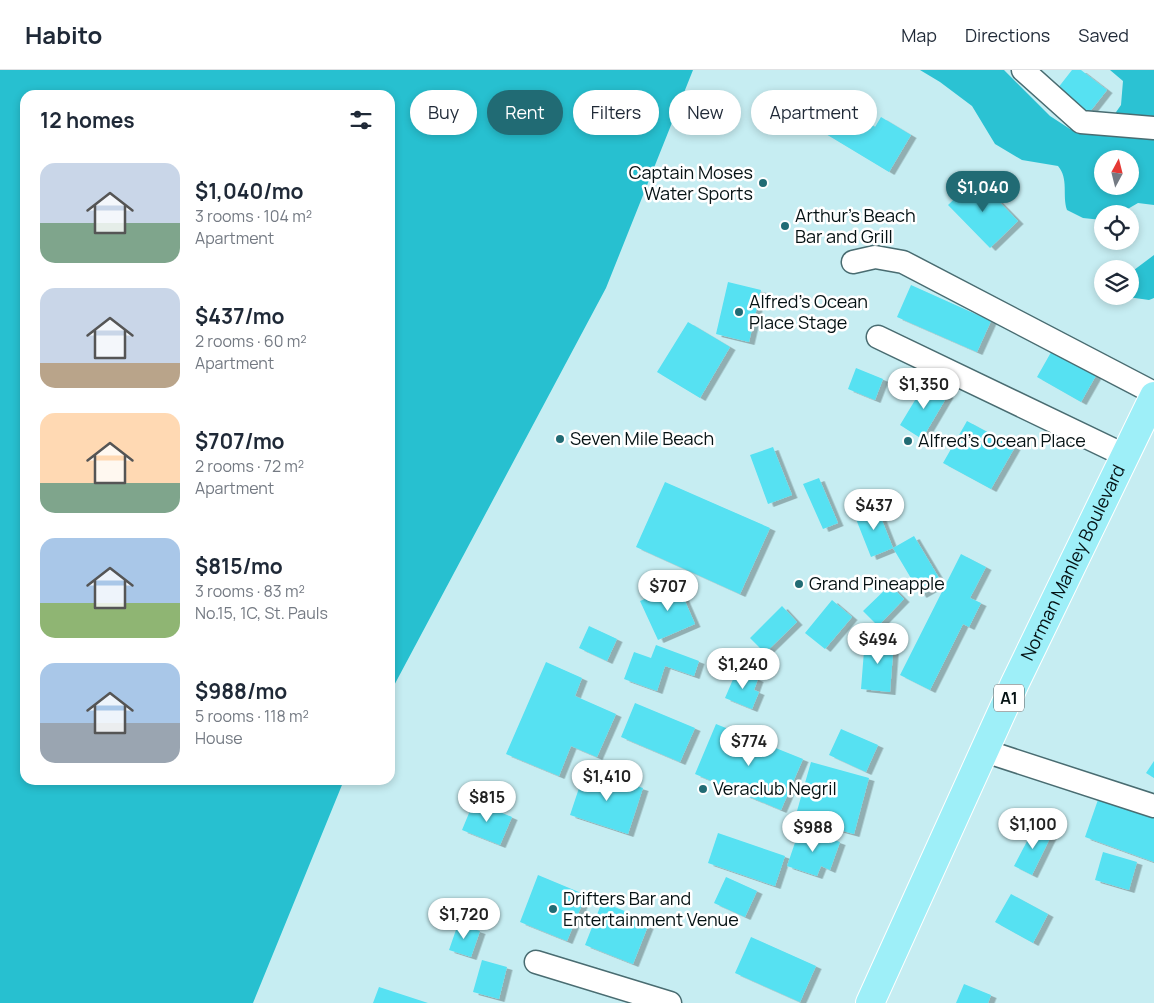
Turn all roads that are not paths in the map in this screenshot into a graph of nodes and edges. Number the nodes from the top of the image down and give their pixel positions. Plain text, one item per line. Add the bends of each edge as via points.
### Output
1 (1023, 70) edge
2 (1154, 128) edge
3 (853, 262) dead end
4 (878, 337) dead end
5 (1154, 395) edge
6 (1124, 454) junction
7 (985, 751) junction
8 (1154, 806) edge
9 (536, 962) dead end
10 (670, 1003) edge
11 (870, 1003) edge

1 - 2 street via 1082,122
3 - 5 street via 875,257 903,262
4 - 6 street
5 - 6 main road, Norman Manley Boulevard / A1
6 - 7 main road, Norman Manley Boulevard / A1
7 - 8 street
7 - 11 main road, Norman Manley Boulevard / A1
9 - 10 street

